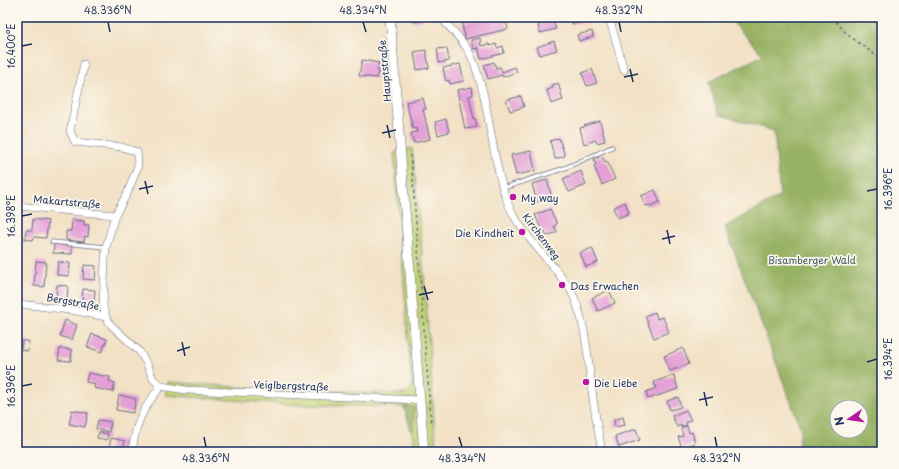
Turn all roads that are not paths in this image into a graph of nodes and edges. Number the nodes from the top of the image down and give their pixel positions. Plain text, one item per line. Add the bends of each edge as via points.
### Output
1 (390, 17) edge
2 (440, 17) edge
3 (609, 17) edge
4 (84, 64) dead end
5 (624, 70) dead end
6 (612, 147) dead end
7 (503, 188) junction
8 (17, 206) edge
9 (115, 215) junction
10 (52, 242) dead end
11 (106, 247) junction
12 (17, 304) edge
13 (106, 317) junction
14 (161, 386) junction
15 (420, 400) junction
16 (132, 452) edge
17 (424, 452) edge
18 (602, 452) edge

1 - 15 main road, Hauptstraße
2 - 7 street, Kirchenweg via 465,45 475,65
3 - 5 street
4 - 9 street via 70,131 75,142 122,147 137,152 138,166
6 - 7 lane via 565,168
7 - 18 street, Kirchenweg via 513,214 570,289 579,311
8 - 9 street, Makartstraße
9 - 11 street
10 - 11 lane
11 - 13 street via 103,306
12 - 13 street, Bergstraße
13 - 14 street, Bergstraße via 139,352 154,379
14 - 15 street, Veiglbergstraße via 186,390
14 - 16 street via 138,421
15 - 17 main road, Hauptstraße

